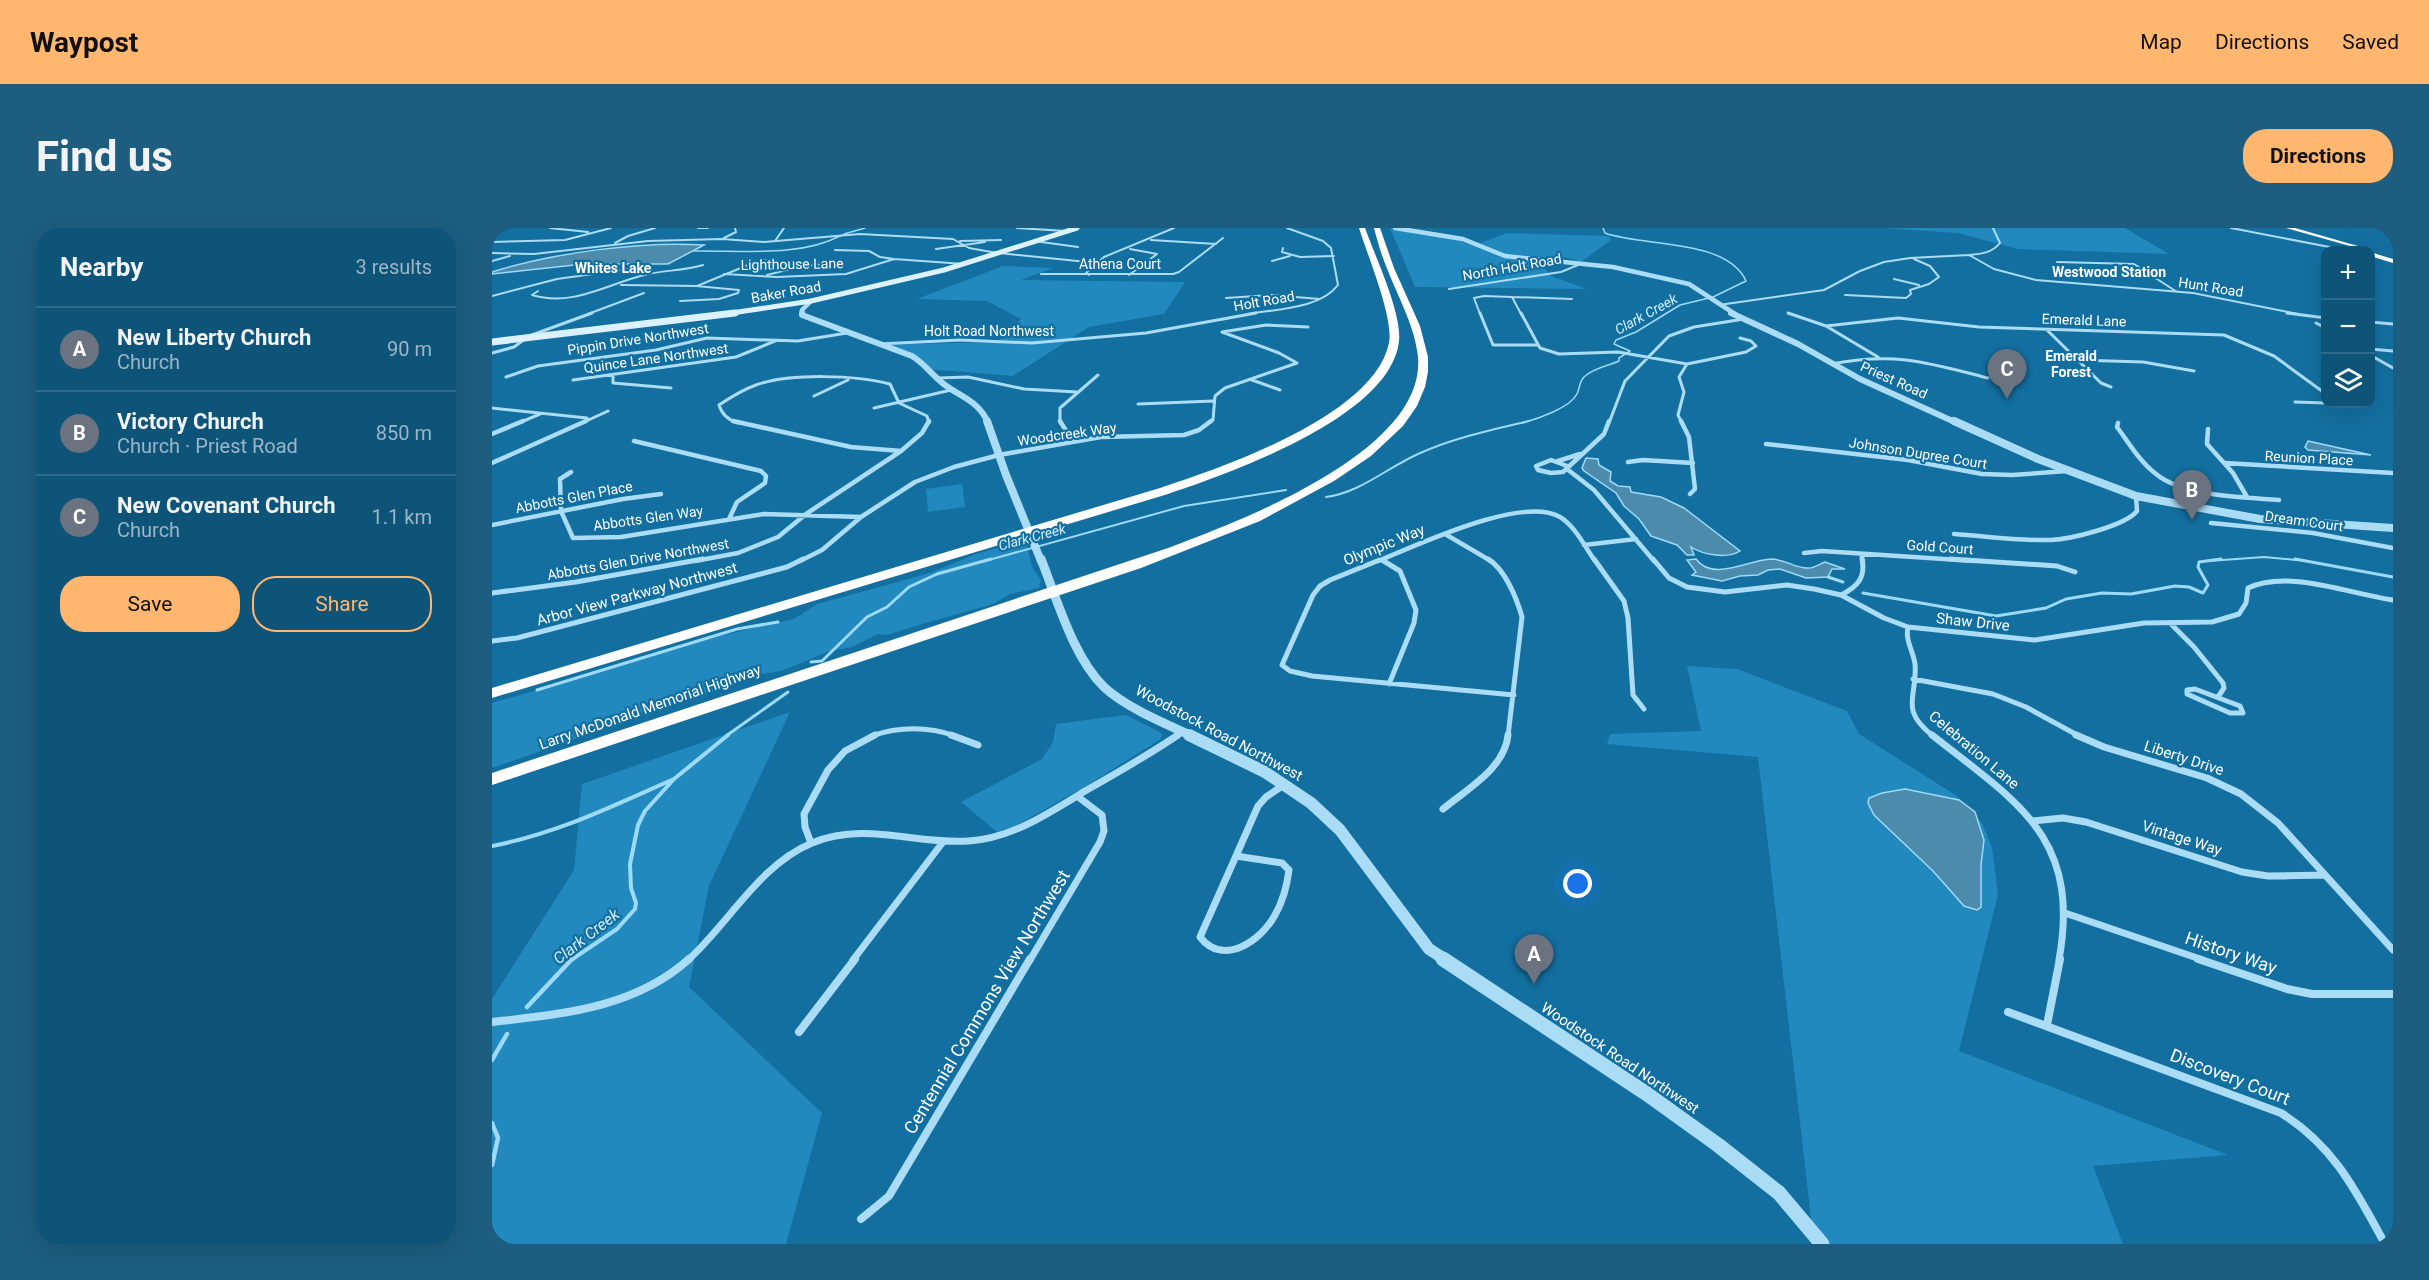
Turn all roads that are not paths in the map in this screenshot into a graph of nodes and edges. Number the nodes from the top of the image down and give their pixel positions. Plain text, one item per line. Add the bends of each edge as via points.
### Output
1 (550, 228) edge
2 (611, 228) edge
3 (655, 228) edge
4 (698, 228) edge
5 (708, 228) edge
6 (735, 228) edge
7 (784, 228) edge
8 (1017, 228) edge
9 (1077, 228) edge
10 (1174, 228) edge
11 (1287, 228) edge
12 (1362, 228) edge
13 (1377, 228) edge
14 (1395, 228) edge
15 (1993, 228) edge
16 (2231, 228) edge
17 (2279, 228) edge
18 (2289, 228) edge
19 (1410, 229) edge
20 (1065, 231) junction
21 (595, 232) junction
22 (874, 234) junction
23 (864, 238) dead end
24 (1223, 238) dead end
25 (722, 239) junction
26 (1001, 240) dead end
27 (1149, 240) junction
28 (493, 241) edge
29 (775, 241) junction
30 (1034, 241) junction
31 (960, 242) junction
32 (985, 242) dead end
33 (615, 244) junction
34 (1217, 244) junction
35 (965, 245) junction
36 (2323, 246) edge
37 (2343, 246) edge
38 (2350, 246) edge
39 (1078, 247) dead end
40 (1283, 248) dead end
41 (936, 249) dead end
42 (1129, 249) junction
43 (835, 250) dead end
44 (492, 253) edge
45 (998, 253) junction
46 (516, 254) junction
47 (2375, 254) edge
48 (1970, 255) junction
49 (1290, 256) junction
50 (1334, 256) junction
51 (1910, 258) junction
52 (774, 259) dead end
53 (894, 259) junction
54 (2393, 259) edge
55 (492, 261) edge
56 (1272, 261) dead end
57 (1933, 261) dead end
58 (2057, 262) dead end
59 (1097, 263) junction
60 (1924, 263) junction
61 (830, 264) dead end
62 (965, 264) junction
63 (703, 265) dead end
64 (1578, 265) junction
65 (629, 270) dead end
66 (724, 274) junction
67 (1041, 274) dead end
68 (1090, 275) junction
69 (1129, 275) junction
70 (764, 276) junction
71 (1894, 279) dead end
72 (618, 285) junction
73 (696, 286) junction
74 (1923, 286) junction
75 (1449, 289) dead end
76 (538, 291) dead end
77 (2178, 292) junction
78 (644, 293) dead end
79 (1845, 295) dead end
80 (492, 296) edge
81 (1512, 297) junction
82 (1226, 298) dead end
83 (1321, 299) junction
84 (1572, 299) dead end
85 (680, 301) dead end
86 (811, 301) junction
87 (1719, 305) junction
88 (1788, 314) dead end
89 (2321, 317) edge
90 (1744, 318) junction
91 (2375, 322) edge
92 (2316, 323) dead end
93 (2393, 324) edge
94 (1826, 326) junction
95 (2321, 326) edge
96 (1308, 327) dead end
97 (2047, 329) junction
98 (847, 333) junction
99 (1101, 337) joint
100 (1740, 338) dead end
101 (529, 339) junction
102 (776, 340) junction
103 (492, 342) edge
104 (877, 344) junction
105 (1538, 345) junction
106 (2375, 349) edge
107 (2393, 351) edge
108 (492, 355) edge
109 (1649, 356) junction
110 (1878, 357) junction
111 (2375, 358) edge
112 (2077, 360) junction
113 (1687, 364) junction
114 (1831, 364) junction
115 (2393, 368) edge
116 (2194, 371) dead end
117 (613, 375) junction
118 (1098, 375) dead end
119 (506, 377) dead end
120 (938, 378) junction
121 (1988, 378) dead end
122 (849, 379) junction
123 (573, 380) dead end
124 (1251, 380) junction
125 (2111, 387) dead end
126 (671, 388) dead end
127 (951, 390) junction
128 (1280, 390) dead end
129 (2321, 391) edge
130 (1077, 392) junction
131 (814, 396) dead end
132 (1213, 401) junction
133 (2295, 402) dead end
134 (899, 403) junction
135 (1138, 404) dead end
136 (2321, 404) edge
137 (874, 408) dead end
138 (493, 409) edge
139 (609, 411) dead end
140 (543, 413) junction
141 (590, 418) junction
142 (2118, 423) dead end
143 (2208, 429) dead end
144 (492, 434) edge
145 (634, 441) dead end
146 (1073, 442) junction
147 (1766, 444) dead end
148 (902, 450) junction
149 (1581, 454) junction
150 (999, 455) junction
151 (1556, 461) junction
152 (1628, 462) dead end
153 (492, 463) edge
154 (1693, 463) junction
155 (2225, 464) junction
156 (1567, 467) junction
157 (2067, 471) junction
158 (571, 472) dead end
159 (1555, 473) junction
160 (2393, 473) edge
161 (1580, 480) junction
162 (661, 494) dead end
163 (1690, 494) dead end
164 (2136, 496) junction
165 (2247, 497) junction
166 (2279, 500) dead end
167 (561, 511) junction
168 (806, 514) junction
169 (861, 517) junction
170 (729, 519) junction
171 (2211, 523) dead end
172 (492, 525) edge
173 (2393, 528) edge
174 (1445, 534) junction
175 (1954, 534) dead end
176 (1636, 539) junction
177 (1584, 545) junction
178 (2393, 548) edge
179 (1804, 553) dead end
180 (1861, 554) junction
181 (1382, 560) junction
182 (2075, 572) dead end
183 (492, 593) edge
184 (1841, 595) junction
185 (2393, 600) edge
186 (2170, 623) junction
187 (1908, 627) junction
188 (492, 641) edge
189 (1913, 679) junction
190 (1389, 684) junction
191 (492, 693) edge
192 (1514, 695) junction
193 (2218, 697) junction
194 (1644, 709) dead end
195 (1183, 732) junction
196 (978, 745) dead end
197 (492, 778) edge
198 (1285, 784) junction
199 (1077, 796) junction
200 (1443, 808) dead end
201 (2032, 821) junction
202 (943, 842) junction
203 (811, 843) junction
204 (1235, 856) junction
205 (2325, 874) junction
206 (2065, 913) junction
207 (2393, 950) edge
208 (2393, 994) edge
209 (2008, 1012) dead end
210 (492, 1022) edge
211 (2047, 1025) junction
212 (798, 1032) dead end
213 (861, 1219) dead end
214 (1822, 1244) edge
215 (2385, 1244) edge

1 - 21 street
2 - 21 street
3 - 33 street
4 - 5 street
6 - 25 street via 736,232
7 - 29 street
8 - 20 street
9 - 20 main road, Baker Road
10 - 27 street
11 - 50 street via 1327,243
12 - 191 highway via 1393,327 1393,346 1370,385 1325,421 1259,455 1191,482
13 - 197 highway, Larry McDonald Memorial Highway via 1419,339 1423,374 1412,404 1381,441 1353,463 1240,525 1132,566
14 - 19 street, Priest Road
15 - 48 street via 1998,247
16 - 36 street
17 - 37 main road
18 - 38 main road
19 - 64 street, Priest Road via 1463,239 1505,256
20 - 30 main road, Baker Road
21 - 28 street via 558,240
22 - 23 street
22 - 29 street
22 - 31 street via 951,238
24 - 34 street, Athena Court
25 - 29 street
25 - 33 street
26 - 31 street
27 - 34 street
27 - 42 street
30 - 39 street
30 - 45 main road, Baker Road
31 - 35 street
32 - 35 street
33 - 46 street
34 - 69 street, Athena Court via 1178,273
35 - 41 street
35 - 45 street
40 - 49 street via 1282,252
42 - 59 street
42 - 69 street via 1156,254
43 - 53 street via 869,251
44 - 46 street
45 - 59 street
45 - 62 main road, Baker Road
46 - 55 street
47 - 54 main road
48 - 51 street
48 - 77 street, Hunt Road via 1994,269 2038,280
49 - 50 street
49 - 56 street
50 - 83 street via 1338,285
51 - 60 street
51 - 87 street via 1872,266 1824,290
52 - 66 street
53 - 62 street
53 - 70 street, Lighthouse Lane via 846,274
57 - 60 street
58 - 77 street via 2134,264
59 - 68 street via 1086,273
60 - 74 street via 1939,277
61 - 70 street via 802,266
62 - 86 main road, Baker Road
63 - 72 street via 643,275
64 - 75 street, North Holt Road via 1562,272
64 - 87 street, Priest Road via 1624,269 1682,282 1699,289
65 - 80 street via 557,279
66 - 70 street, Lighthouse Lane
66 - 73 street
67 - 68 street, Athena Court
68 - 69 street, Athena Court
71 - 74 street
72 - 73 street
72 - 76 street via 584,297 532,295
73 - 85 street via 739,290 719,299
74 - 79 street via 1910,290 1910,296 1899,298
77 - 89 street, Hunt Road
78 - 101 street
81 - 84 street
81 - 105 street
81 - 105 street via 1473,297 1493,345
82 - 83 street via 1271,295
83 - 99 street, Holt Road via 1146,333
86 - 98 street, Woodstock Road Northwest via 802,315
86 - 101 main road, Baker Road
87 - 90 street, Priest Road
88 - 94 street
90 - 109 street via 1679,331
90 - 114 street, Priest Road
91 - 93 street
92 - 95 street
94 - 97 street, Emerald Lane via 1898,318 1979,327
94 - 110 street
96 - 124 street via 1266,325 1222,332 1297,363
97 - 112 street
97 - 129 street, Emerald Lane via 2224,335 2274,356
98 - 102 street, Pippin Drive Northwest via 822,339
98 - 104 street, Woodstock Road Northwest
99 - 104 street, Holt Road Northwest via 1032,343 960,340
100 - 113 street via 1756,346 1746,352
101 - 103 main road, Baker Road
101 - 108 street
101 - 108 street
102 - 117 street, Quince Lane Northwest via 736,357
102 - 119 street, Pippin Drive Northwest via 706,338 656,350 538,366
104 - 120 street, Woodstock Road Northwest via 912,356
105 - 109 street via 1559,354
106 - 107 street
109 - 113 street
109 - 149 street via 1625,381 1604,434
110 - 114 street
110 - 121 street via 1925,361
111 - 115 street
112 - 116 street via 2143,362
112 - 125 street via 2101,383
113 - 154 street via 1677,376 1684,392 1678,414 1689,437
114 - 157 street, Priest Road
117 - 123 street, Quince Lane Northwest
117 - 126 street via 613,383
118 - 130 street
120 - 127 street, Woodstock Road Northwest
120 - 130 street via 966,375 1016,388
122 - 131 street
122 - 134 street, Abbotts Glen Drive Northwest via 890,384
122 - 148 street, Abbotts Glen Drive Northwest via 803,376 767,380 719,405 730,420 743,424 851,447
124 - 128 street
124 - 132 street via 1225,388
127 - 134 street
127 - 150 street, Woodstock Road Northwest via 984,412
130 - 146 street via 1057,416
132 - 135 street
132 - 146 street, Woodcreek Way via 1213,420 1184,435 1101,437
133 - 136 street
134 - 137 street
134 - 148 street, Abbotts Glen Drive Northwest via 927,416 929,422
138 - 140 street
139 - 141 street
140 - 141 street
140 - 144 street
141 - 153 street
142 - 165 street via 2117,427 2161,478 2181,486
143 - 155 street via 2207,444
145 - 170 street via 761,471 766,476 765,483 737,501
146 - 150 street, Woodcreek Way
147 - 157 street, Johnson Dupree Court via 1908,460 1982,474 2012,476
148 - 168 street, Abbotts Glen Drive Northwest
149 - 151 street
149 - 156 street
150 - 169 street, Woodcreek Way via 915,482
150 - 195 street, Woodstock Road Northwest via 1084,661 1106,688 1126,703
151 - 156 street, Shaw Drive
151 - 159 street via 1536,466 1540,471
152 - 154 street
154 - 163 street via 1695,489
155 - 160 street, Reunion Place
155 - 165 street
156 - 159 street
156 - 161 street, Shaw Drive
157 - 164 street, Priest Road
158 - 167 street, Abbotts Glen Way via 560,479
159 - 161 street, Shaw Drive
161 - 176 street, Shaw Drive via 1594,490
162 - 167 street, Abbotts Glen Place
164 - 173 street, Priest Road via 2260,519
164 - 175 street via 2137,511 2133,516 2102,529 2052,540
165 - 166 street
167 - 170 street, Abbotts Glen Way via 573,538 591,539
167 - 172 street, Abbotts Glen Place
168 - 169 street
168 - 170 street
168 - 183 street, Abbotts Glen Drive Northwest via 778,537 738,553
169 - 188 street, Arbor View Parkway Northwest via 822,550 787,567 517,638
171 - 178 street, Dream Court via 2313,532
174 - 177 street, Olympic Way via 1485,518 1542,512 1565,519
174 - 181 street, Olympic Way
174 - 192 street via 1495,562 1518,601 1522,617
176 - 177 street
176 - 184 street, Shaw Drive via 1669,578 1687,587 1725,592 1786,585
177 - 194 street, Olympic Way via 1626,605 1633,695
179 - 180 street, Gold Court
180 - 182 street, Gold Court via 2057,566
180 - 184 street via 1863,577
181 - 190 street via 1400,571 1416,610
181 - 190 street, Olympic Way via 1330,580 1316,590 1282,665 1312,676
184 - 187 street, Shaw Drive
185 - 186 street, Shaw Drive via 2297,581 2267,580 2248,588 2243,609 2233,617
186 - 187 street, Shaw Drive via 2144,623 2035,640
186 - 193 street via 2220,678 2224,688
187 - 189 street, Celebration Lane via 1906,642 1914,663
189 - 201 street, Celebration Lane via 1910,702 1924,729 1993,781
189 - 205 street, Liberty Drive via 1993,694 2026,707 2085,740 2229,788 2270,814
190 - 192 street, Olympic Way
192 - 200 street via 1505,754
193 - 193 street via 2195,689 2186,692 2230,713 2243,713 2240,706
195 - 198 street, Woodstock Road Northwest
195 - 199 street
196 - 203 street via 932,729 909,728 884,732 851,747 829,770 803,814 804,830
198 - 204 street via 1258,806
198 - 214 street, Woodstock Road Northwest via 1340,830 1429,949 1719,1145 1779,1193
199 - 202 street via 1012,832 982,840
199 - 213 street, Centennial Commons View Northwest via 1102,815 1104,831 1100,842 889,1196
201 - 205 street, Vintage Way via 2063,818 2086,822 2256,874
201 - 206 street, Celebration Lane via 2056,863
202 - 203 street via 868,831 847,832
202 - 212 street
203 - 210 street via 779,863 699,950 651,986 589,1010
204 - 204 street via 1200,937 1205,947 1216,952 1232,951 1267,927 1287,882 1289,870 1282,863
205 - 207 street, Liberty Drive
206 - 208 street, History Way via 2287,989 2312,994
206 - 211 street, Celebration Lane
209 - 211 street, Discovery Court
211 - 215 street, Discovery Court via 2296,1121 2335,1157

